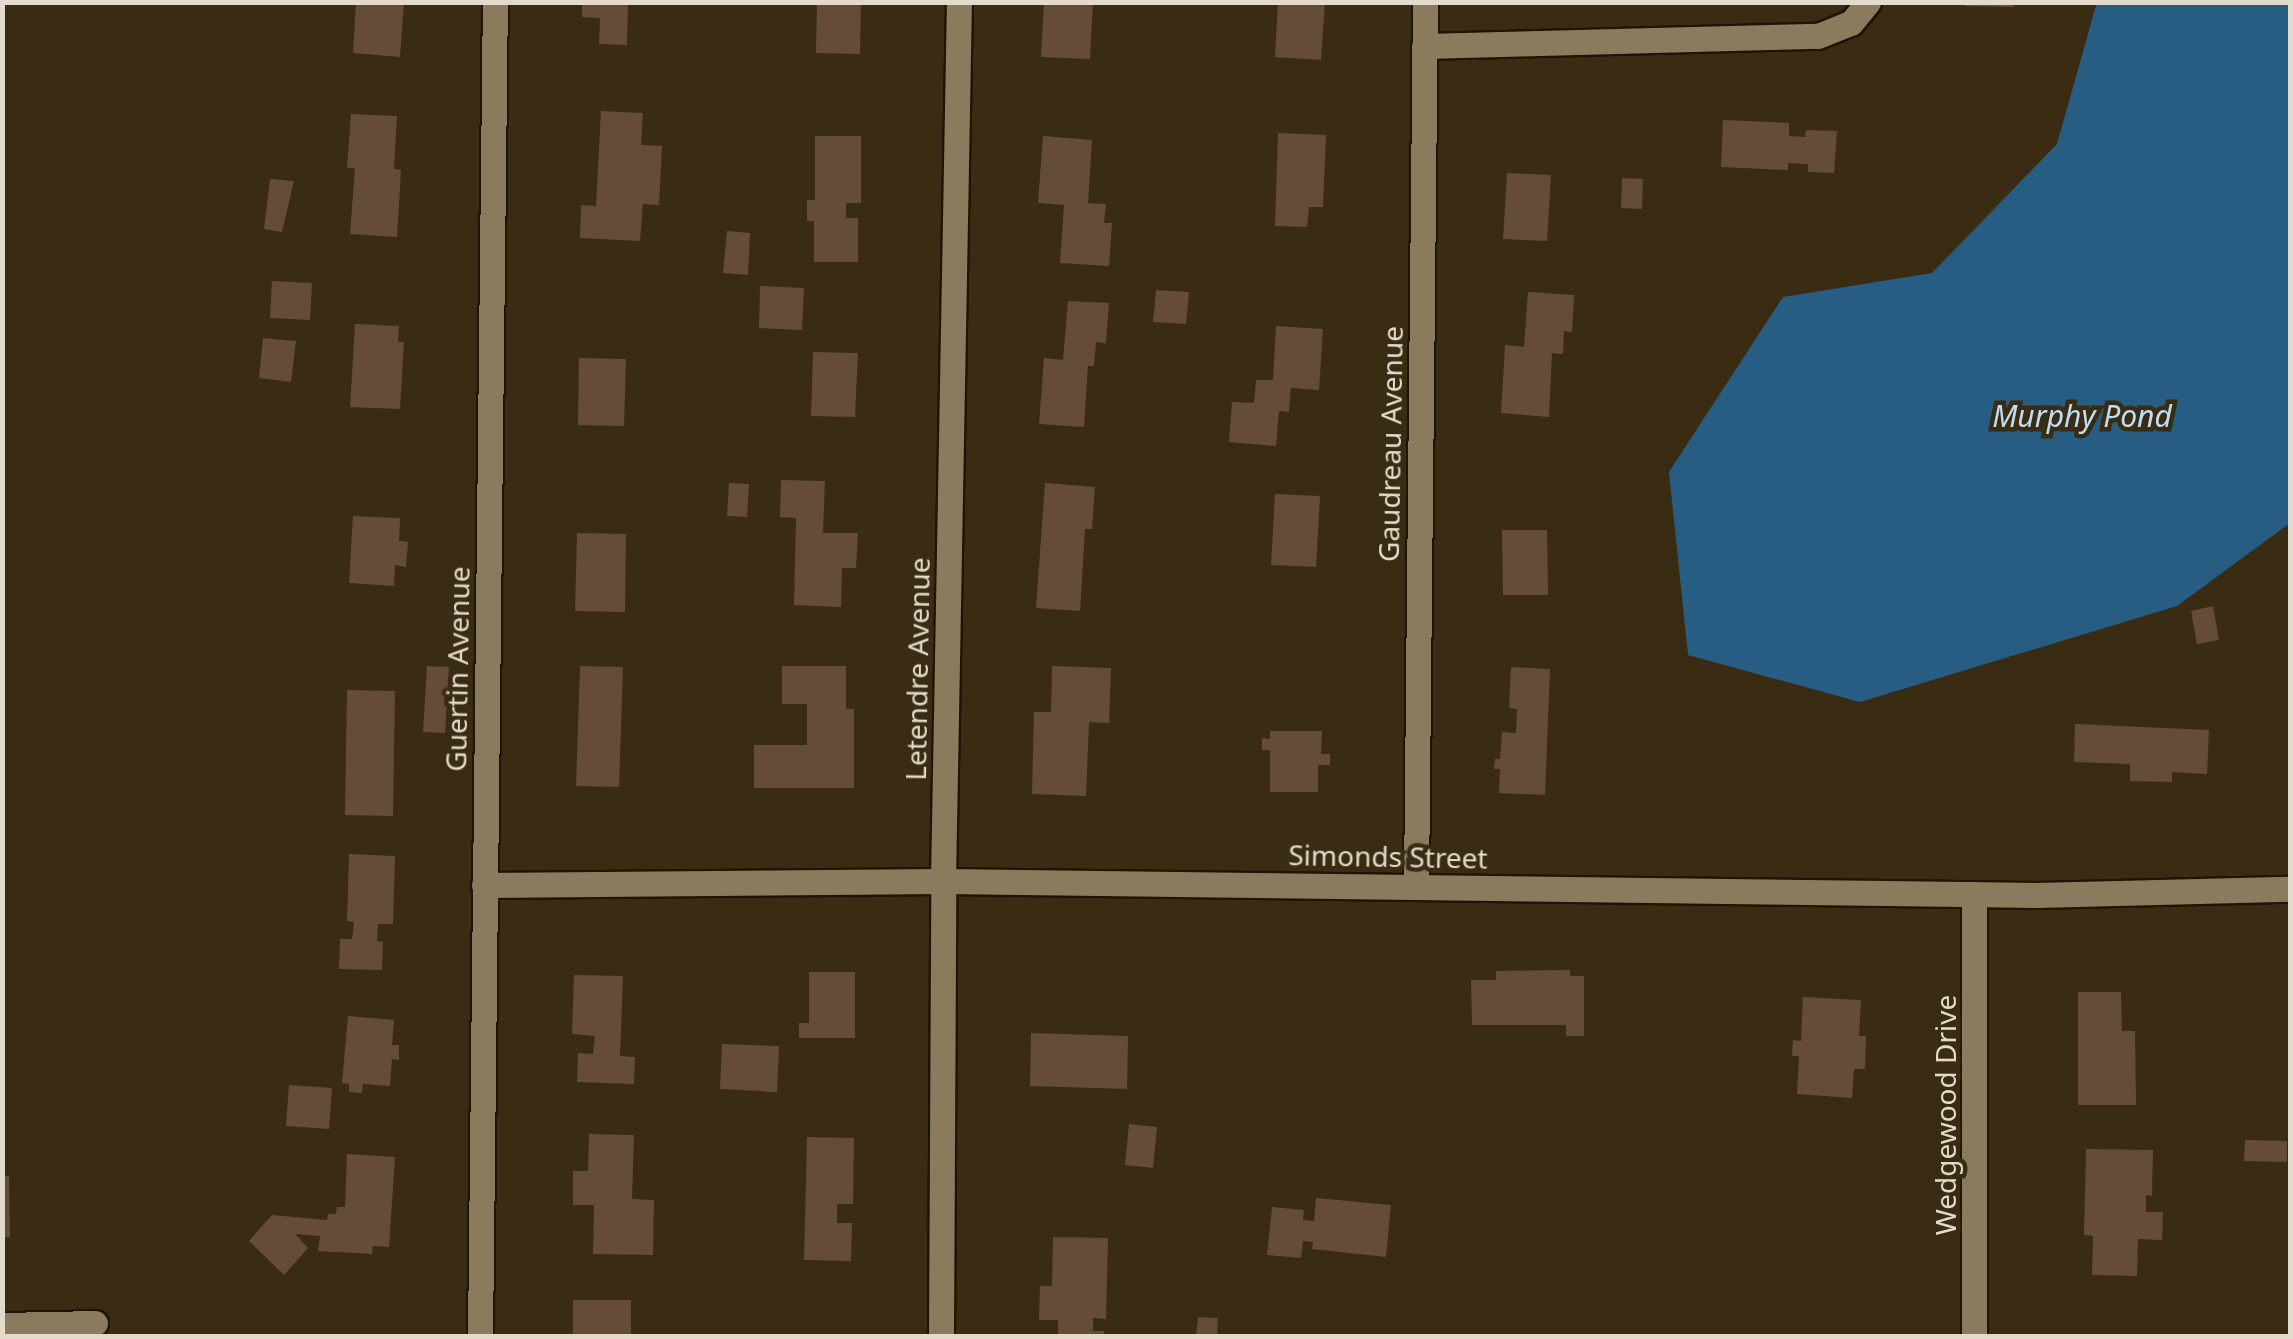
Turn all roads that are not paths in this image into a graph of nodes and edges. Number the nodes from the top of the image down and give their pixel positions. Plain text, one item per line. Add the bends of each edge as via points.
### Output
1 (496, 2) edge
2 (959, 2) edge
3 (1424, 2) edge
4 (1868, 2) edge
5 (1424, 46) junction
6 (943, 881) junction
7 (484, 885) junction
8 (1416, 886) junction
9 (2290, 889) edge
10 (1974, 894) junction
11 (94, 1323) dead end
12 (2, 1325) edge
13 (480, 1336) edge
14 (941, 1336) edge
15 (1974, 1336) edge

1 - 7 street, Guertin Avenue
2 - 6 street, Letendre Avenue
3 - 5 street, Gaudreau Avenue
4 - 5 street via 1851,23 1818,36
5 - 8 street, Gaudreau Avenue
6 - 7 street, Simonds Street
6 - 8 street, Simonds Street
6 - 14 street, Letendre Avenue
7 - 13 street, Guertin Avenue
8 - 10 street, Simonds Street
9 - 10 street, Simonds Street
10 - 15 street, Wedgewood Drive
11 - 12 street

